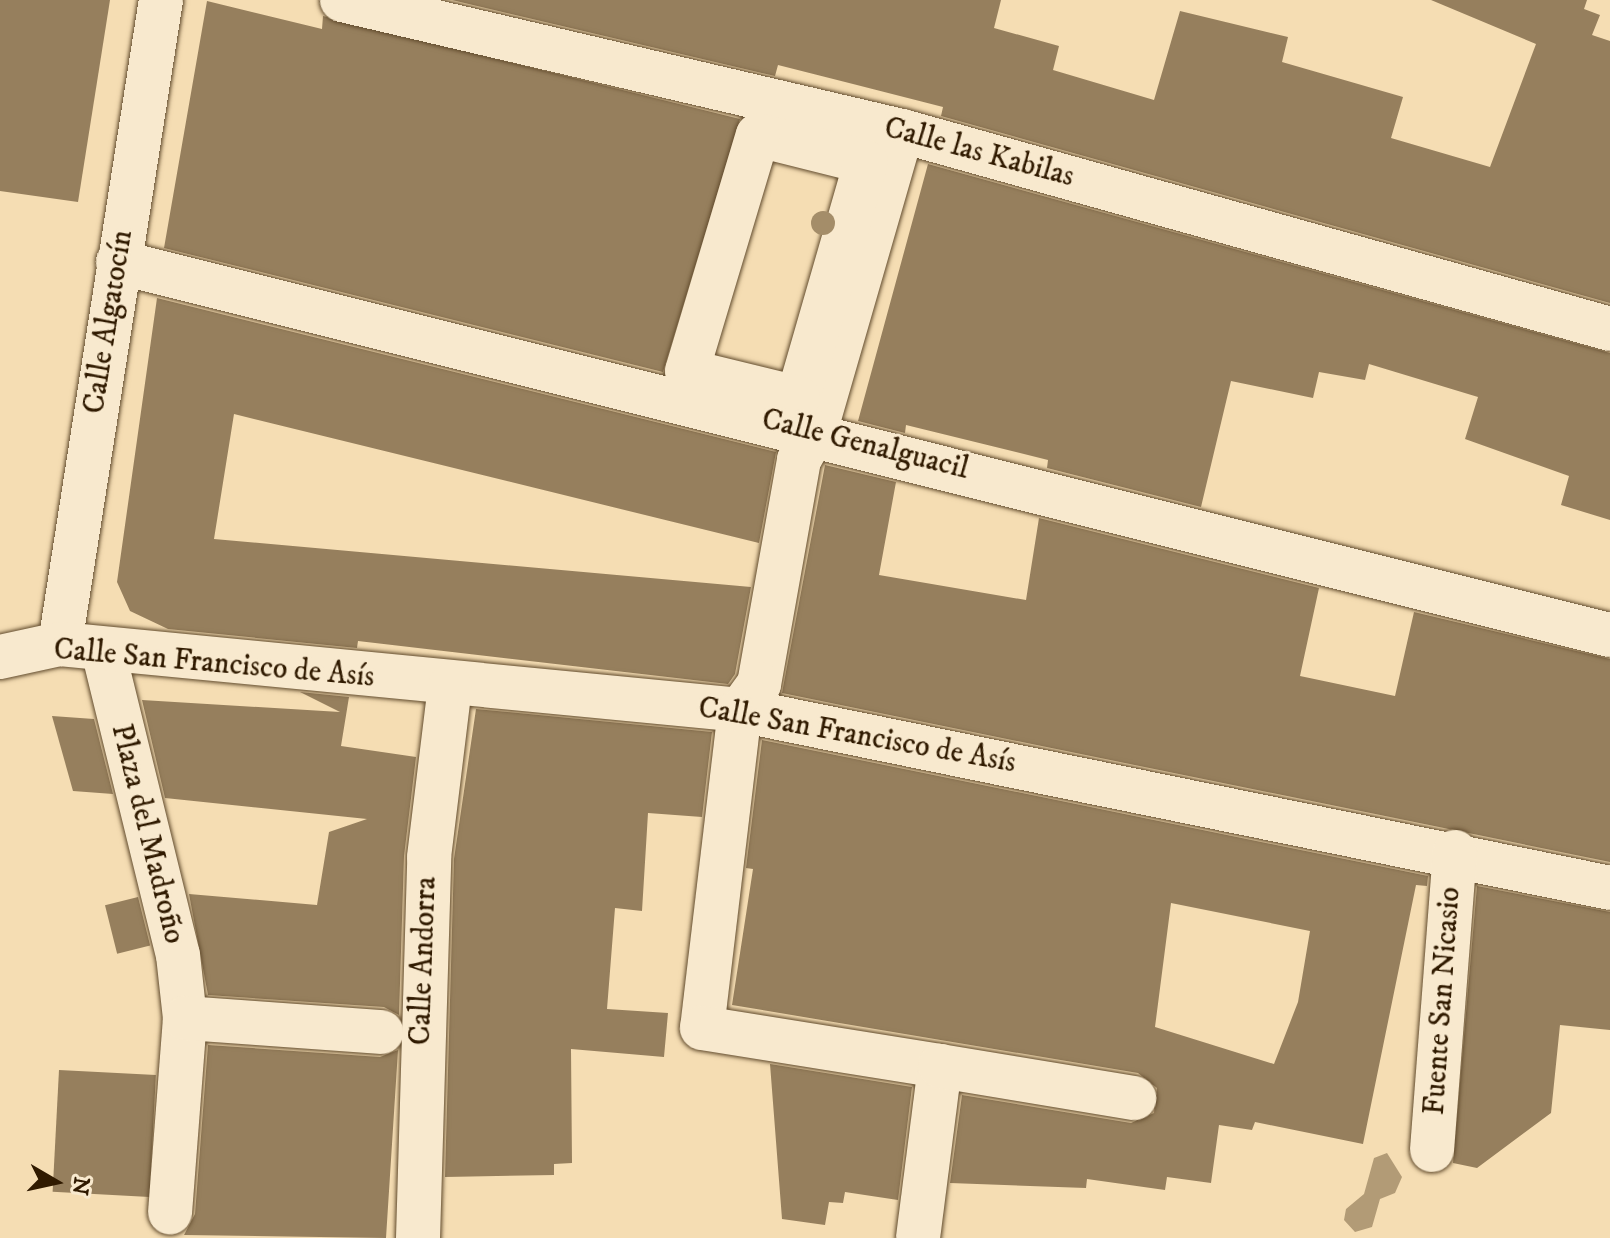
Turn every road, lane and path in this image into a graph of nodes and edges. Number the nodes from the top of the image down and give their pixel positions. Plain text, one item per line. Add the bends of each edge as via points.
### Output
1 (161, 0) edge
2 (342, 0) edge
3 (902, 131) junction
4 (758, 135) joint
5 (118, 262) junction
6 (1610, 329) edge
7 (815, 432) junction
8 (1610, 635) edge
9 (60, 644) junction
10 (103, 650) junction
11 (0, 657) edge
12 (450, 686) junction
13 (740, 710) junction
14 (1455, 852) junction
15 (1610, 888) edge
16 (185, 1018) junction
17 (382, 1032) dead end
18 (940, 1066) junction
19 (1134, 1098) dead end
20 (1432, 1150) dead end
21 (170, 1212) dead end
22 (418, 1238) edge
23 (918, 1238) edge

1 - 5 street, Calle Algatocín
2 - 3 street, Calle las Kabilas
3 - 6 street, Calle las Kabilas
3 - 7 street
4 - 4 street via 866,162 798,398 687,371
5 - 7 street, Calle Genalguacil
5 - 9 street, Calle Algatocín
7 - 8 street, Calle Genalguacil
7 - 13 street via 799,460 759,684
9 - 10 street, Calle San Francisco de Asís
9 - 11 street, Calle San Francisco de Asís
10 - 12 street, Calle San Francisco de Asís
10 - 16 street, Plaza del Madroño via 178,955
12 - 13 street, Calle San Francisco de Asís
12 - 22 street, Calle Andorra via 429,857
13 - 14 street, Calle San Francisco de Asís
13 - 18 street via 702,1028
14 - 15 street, Calle San Francisco de Asís
14 - 20 street, Fuente San Nicasio
16 - 17 street
16 - 21 street, Plaza del Madroño
18 - 19 street
18 - 23 street

